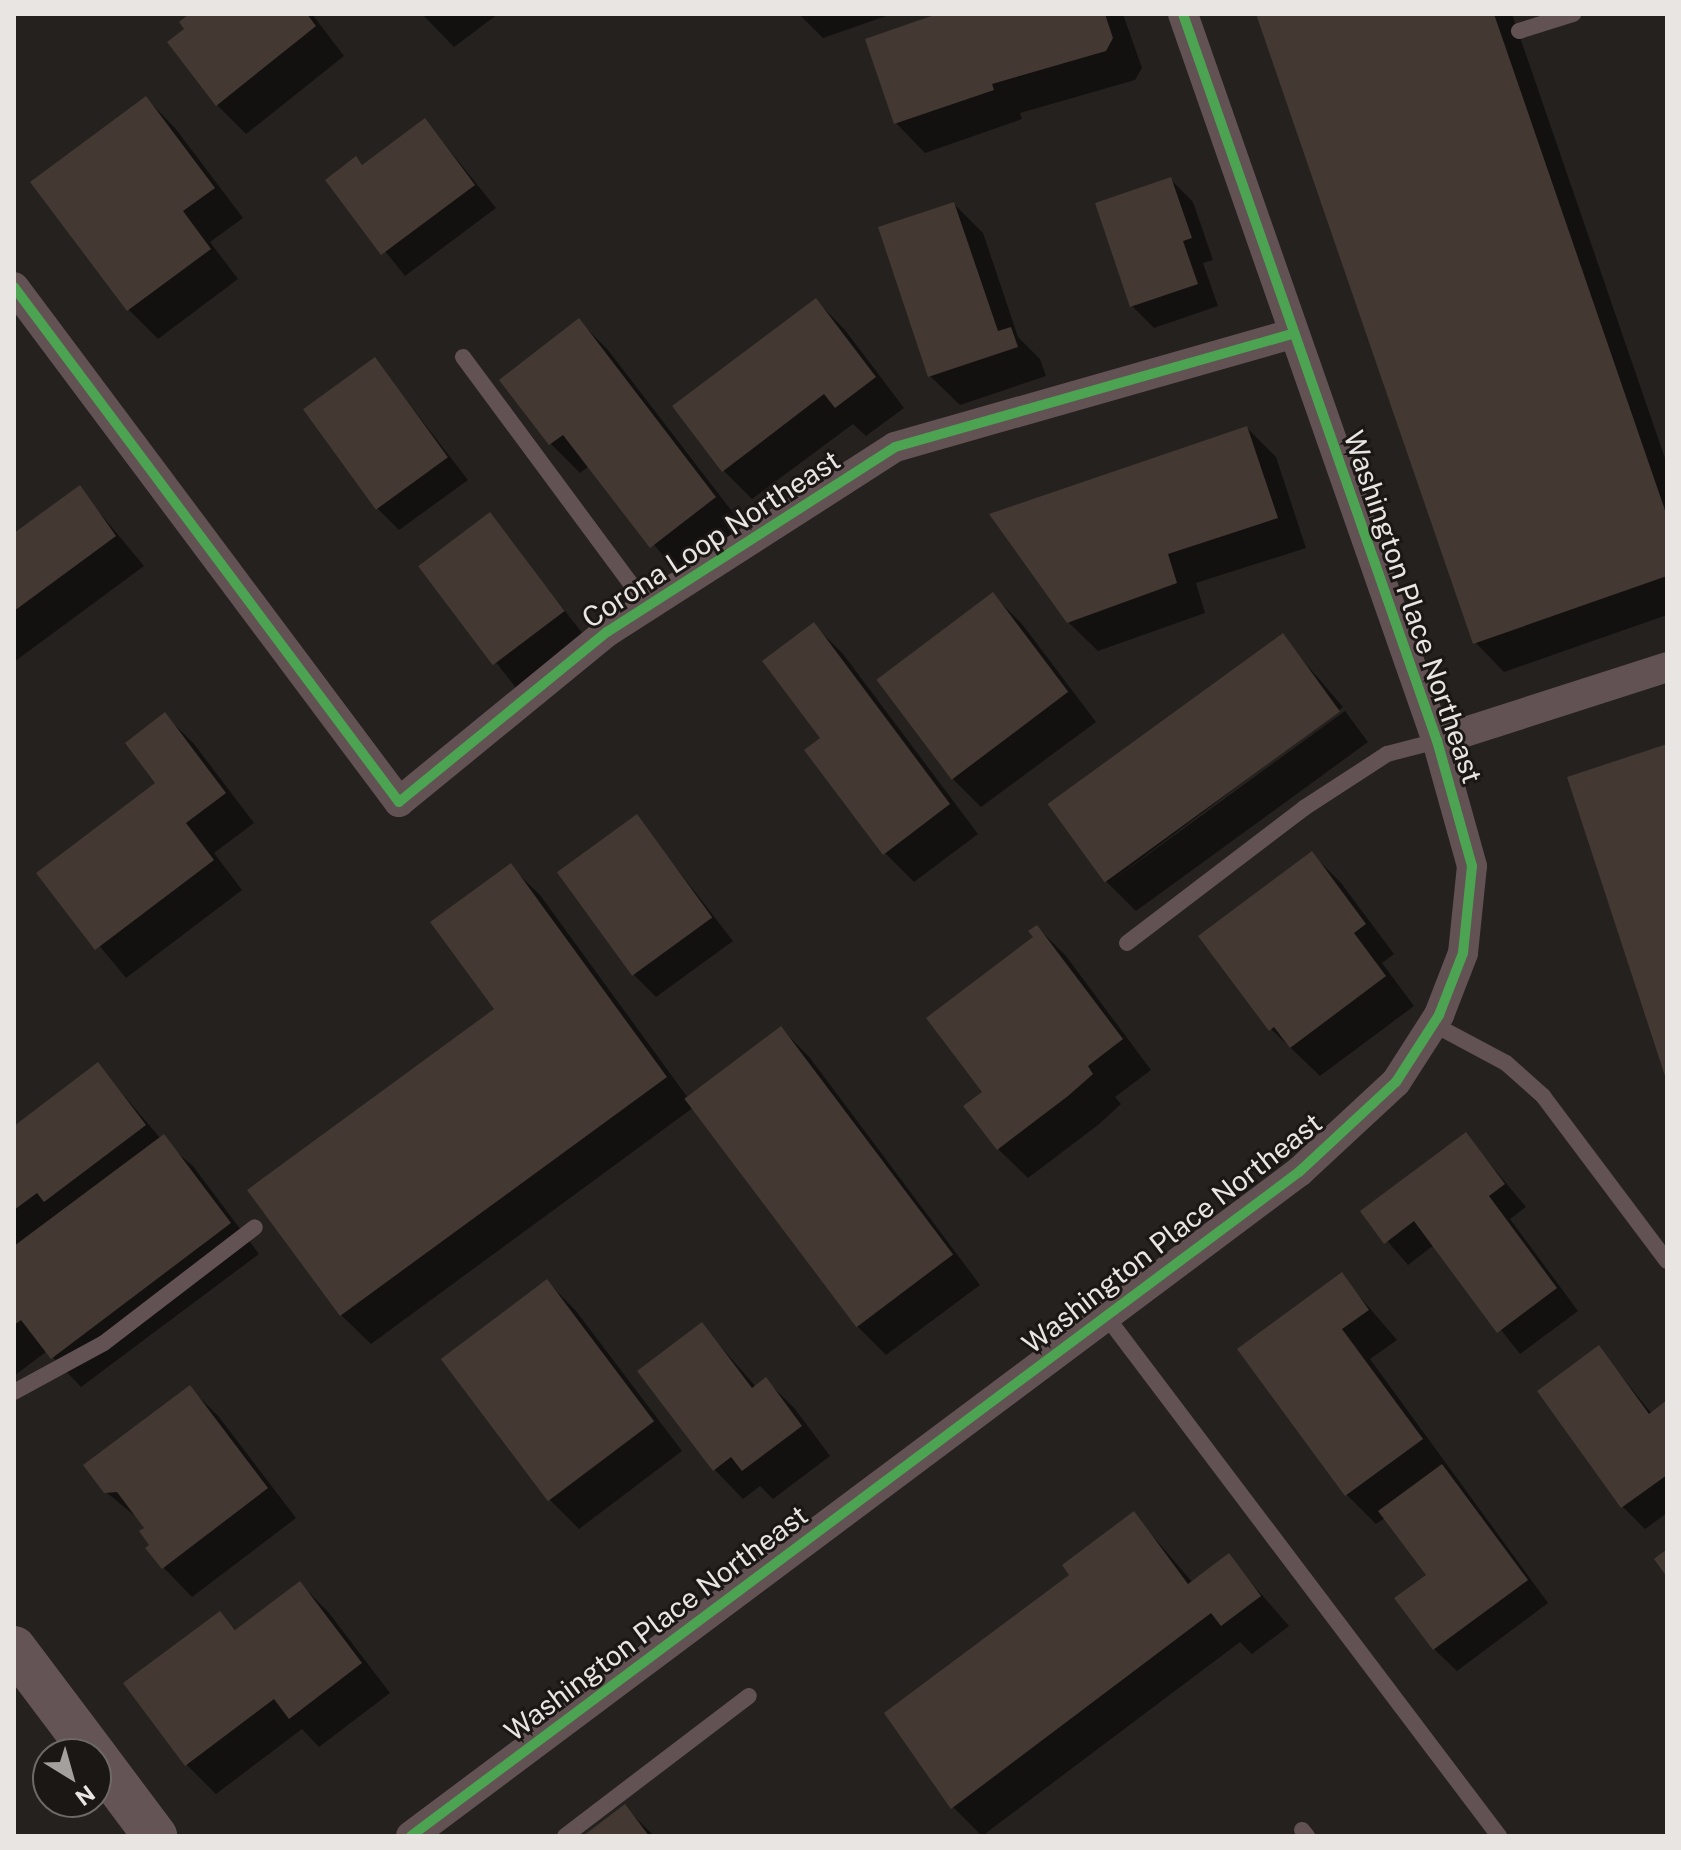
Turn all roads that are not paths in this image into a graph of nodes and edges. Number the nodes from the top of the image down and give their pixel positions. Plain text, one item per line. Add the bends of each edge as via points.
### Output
1 (1183, 14) edge
2 (1573, 14) edge
3 (1519, 31) dead end
4 (14, 287) edge
5 (1292, 334) junction
6 (463, 357) dead end
7 (648, 607) junction
8 (1667, 667) edge
9 (1437, 741) junction
10 (1127, 943) dead end
11 (1433, 1024) junction
12 (255, 1227) dead end
13 (1667, 1261) edge
14 (1106, 1316) junction
15 (14, 1392) edge
16 (14, 1648) edge
17 (749, 1696) dead end
18 (82, 1738) edge
19 (112, 1779) edge
20 (155, 1836) edge
21 (411, 1836) edge
22 (565, 1836) edge
23 (1499, 1836) edge

1 - 5 street, Washington Place Northeast
2 - 3 lane
4 - 7 street, Corona Loop Northeast via 399,802 607,632
5 - 7 street, Corona Loop Northeast via 895,447
5 - 9 street, Washington Place Northeast
6 - 7 lane
8 - 9 street
9 - 10 lane via 1375,761 1304,808
9 - 11 street, Washington Place Northeast via 1472,866 1463,953
11 - 13 lane via 1506,1063 1543,1096
11 - 14 street, Washington Place Northeast via 1396,1082 1299,1172
12 - 15 lane via 104,1343
14 - 21 street, Washington Place Northeast
14 - 23 lane
16 - 18 street
17 - 22 lane
19 - 20 street

